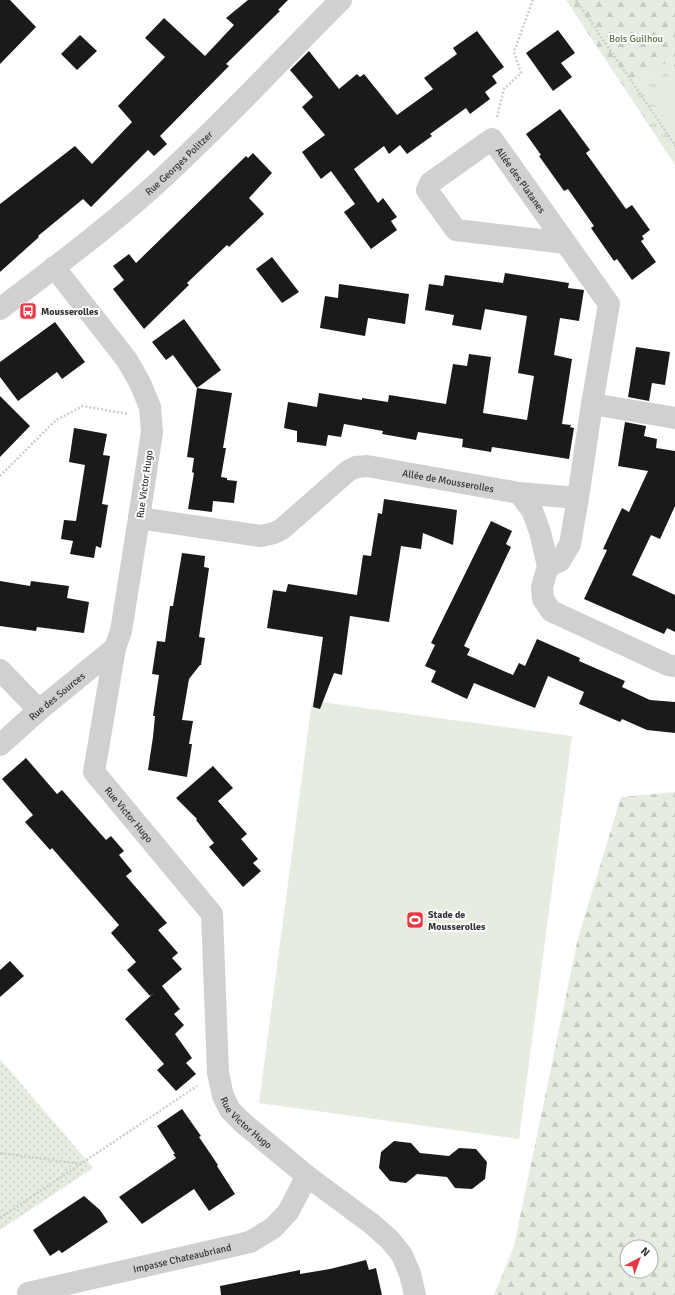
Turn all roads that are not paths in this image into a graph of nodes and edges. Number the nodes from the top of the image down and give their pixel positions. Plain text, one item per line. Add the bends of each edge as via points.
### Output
1 (341, 0) edge
2 (566, 243) junction
3 (54, 268) junction
4 (0, 308) edge
5 (592, 404) junction
6 (675, 418) edge
7 (519, 493) junction
8 (578, 498) junction
9 (139, 518) junction
10 (548, 566) junction
11 (115, 648) junction
12 (675, 666) edge
13 (0, 670) edge
14 (40, 710) junction
15 (0, 745) edge
16 (307, 1176) junction
17 (28, 1293) dead end
18 (415, 1295) edge

1 - 3 street, Rue Georges Politzer via 191,152 132,206
2 - 2 street, Allée des Platanes via 492,139 430,183 427,190 456,230
2 - 5 street, Allée des Platanes via 609,304
3 - 4 street, Rue Georges Politzer
3 - 9 street, Rue Victor Hugo via 127,360 150,407 152,432
5 - 6 street
5 - 8 street, Allée des Platanes
7 - 8 street, Allée de Mousserolles
7 - 9 street, Allée de Mousserolles via 367,466 356,467 348,472 274,534 261,536
7 - 10 street via 532,510
8 - 10 street, Allée des Platanes via 570,544 560,561
9 - 11 street, Rue Victor Hugo via 121,631
10 - 12 street via 542,587 543,599 551,611
11 - 14 street, Rue des Sources
11 - 16 street, Rue Victor Hugo via 94,772 212,914 218,1073 223,1096 230,1110 243,1123
13 - 14 street
14 - 15 street, Rue des Sources
16 - 17 street, Impasse Chateaubriand via 288,1212 273,1228 250,1242
16 - 18 street, Rue Victor Hugo via 390,1240 402,1255

